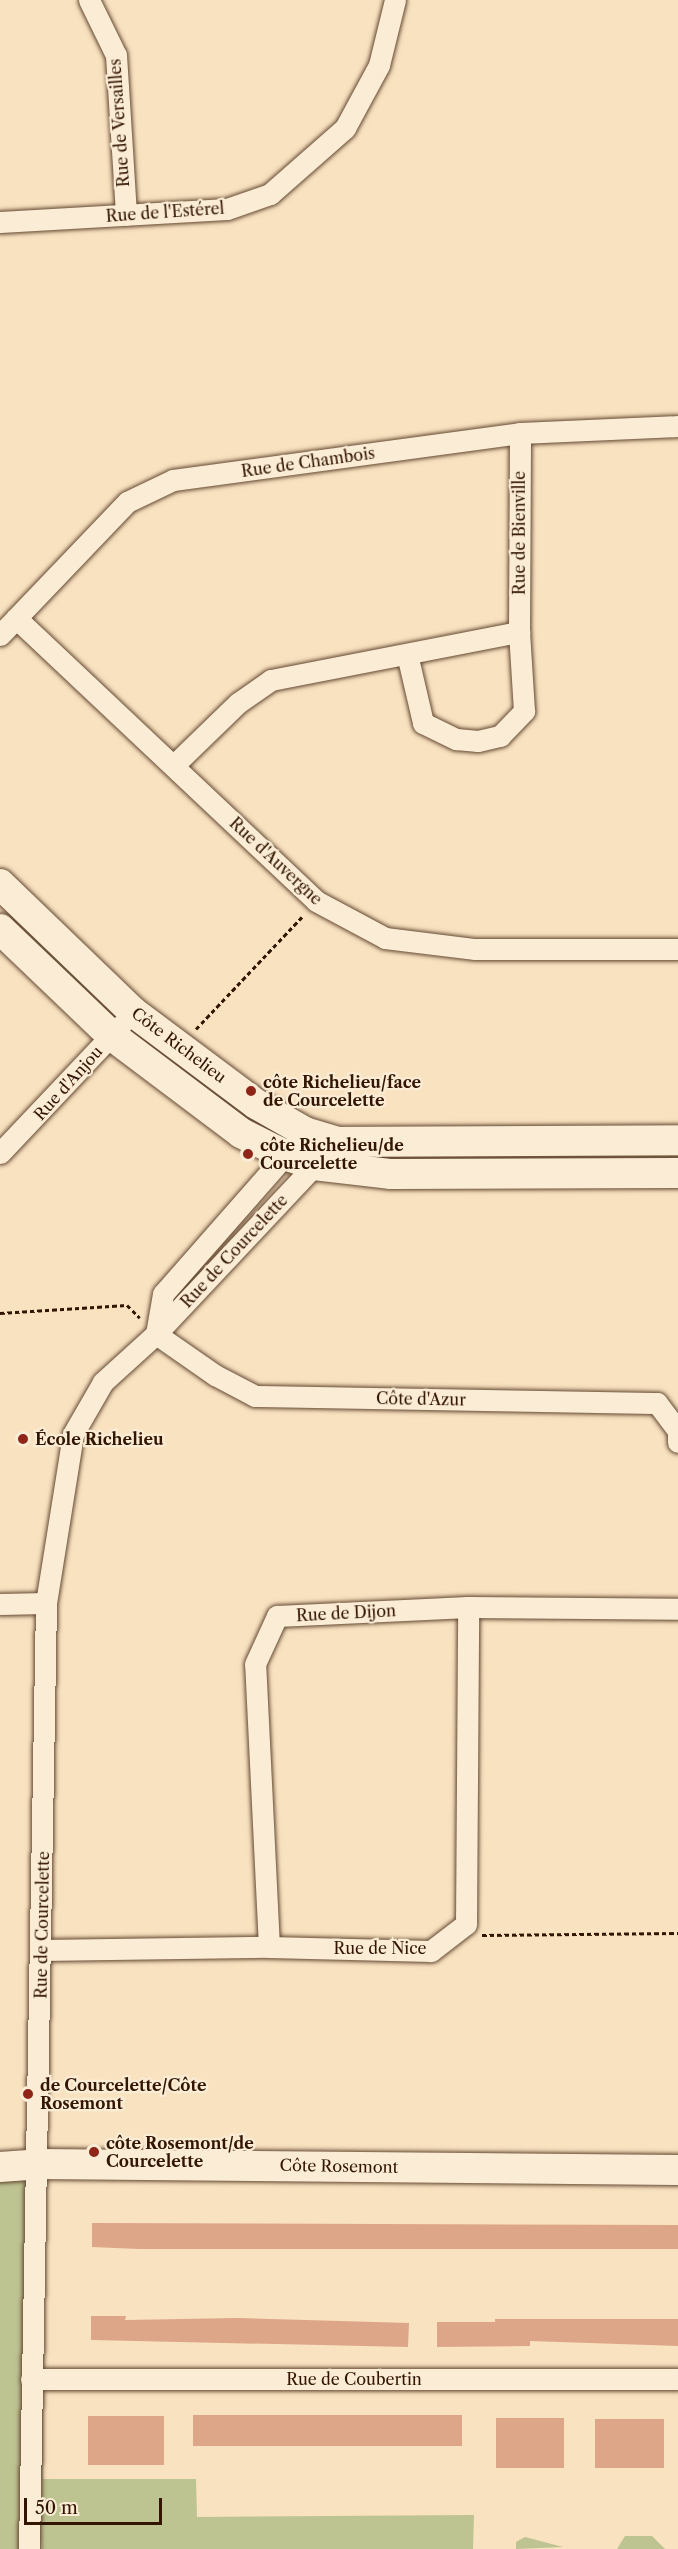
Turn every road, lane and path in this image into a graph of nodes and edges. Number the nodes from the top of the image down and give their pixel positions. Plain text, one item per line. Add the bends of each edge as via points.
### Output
1 (89, 0) edge
2 (395, 0) edge
3 (126, 215) junction
4 (0, 222) edge
5 (678, 426) edge
6 (520, 433) junction
7 (16, 618) junction
8 (519, 632) junction
9 (0, 635) edge
10 (407, 654) junction
11 (175, 764) junction
12 (0, 884) edge
13 (316, 901) junction
14 (0, 929) edge
15 (678, 949) edge
16 (134, 1012) junction
17 (111, 1035) junction
18 (180, 1046) junction
19 (305, 1132) junction
20 (678, 1140) edge
21 (338, 1142) junction
22 (0, 1153) edge
23 (285, 1155) junction
24 (314, 1165) junction
25 (678, 1173) edge
26 (0, 1313) edge
27 (156, 1334) junction
28 (678, 1442) edge
29 (46, 1603) junction
30 (0, 1604) edge
31 (468, 1607) junction
32 (678, 1610) edge
33 (678, 1933) edge
34 (450, 1936) junction
35 (269, 1947) junction
36 (41, 1950) junction
37 (39, 2163) junction
38 (0, 2167) edge
39 (678, 2170) edge
40 (31, 2379) junction
41 (678, 2379) edge
42 (30, 2549) edge

1 - 3 street, Rue de Versailles via 116,55
2 - 3 street, Rue de l'Estérel via 379,65 345,128 270,194 227,209
3 - 4 street, Rue de l'Estérel
5 - 6 street, Rue de Chambois
6 - 7 street, Rue de Chambois via 173,480 127,502
6 - 8 street, Rue de Bienville
7 - 9 street, Rue de Chambois
7 - 11 street, Rue d'Auvergne
8 - 10 street
8 - 10 street, Rue de Bienville via 524,711 500,736 489,739 456,739 423,723
10 - 11 street via 271,680 238,703
11 - 13 street, Rue d'Auvergne
12 - 16 street, Côte Richelieu
13 - 15 street, Rue d'Auvergne via 385,938 475,949
13 - 18 path
14 - 17 street, Côte Richelieu
16 - 17 street, Rue d'Anjou
16 - 18 street, Côte Richelieu
17 - 22 street, Rue d'Anjou
17 - 23 street, Côte Richelieu via 241,1133
18 - 19 street, Côte Richelieu via 256,1104
19 - 21 street, Côte Richelieu
19 - 23 street, Rue de Courcelette
20 - 21 street, Côte Richelieu
21 - 24 street, Rue de Courcelette
23 - 24 street, Côte Richelieu
23 - 27 street, Rue de Courcelette via 163,1294
24 - 25 street, Côte Richelieu via 391,1174
24 - 27 street, Rue de Courcelette
26 - 27 path via 127,1305
27 - 28 street, Côte d'Azur via 215,1376 255,1396 657,1403 678,1431
27 - 29 street, Rue de Courcelette via 103,1382 73,1434
29 - 30 street
29 - 36 street, Rue de Courcelette
31 - 32 street, Rue de Dijon
31 - 34 street, Rue de Nice via 466,1924
31 - 35 street, Rue de Dijon via 277,1616 255,1664
33 - 34 path
34 - 35 street, Rue de Nice via 431,1951
35 - 36 street, Rue de Nice
36 - 37 street, Rue de Courcelette
37 - 38 street, Côte Rosemont
37 - 39 street, Côte Rosemont
37 - 40 street, Rue de Courcelette
40 - 41 street, Rue de Coubertin
40 - 42 street, Rue de Courcelette

